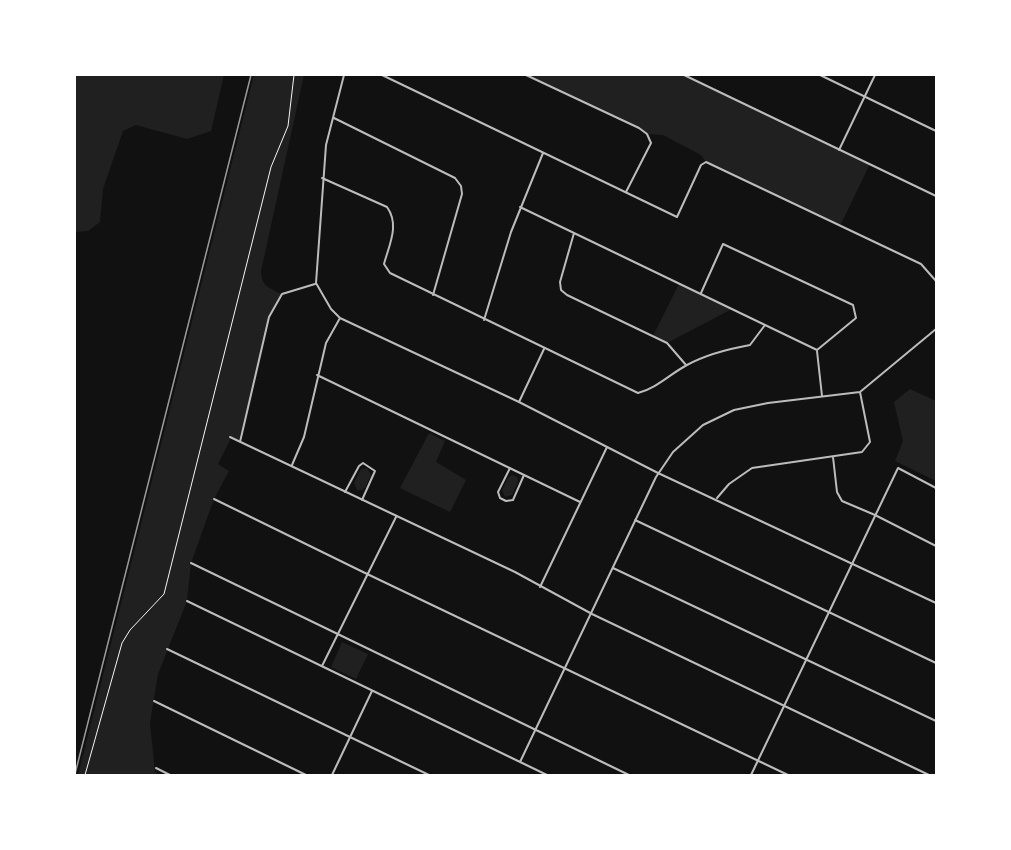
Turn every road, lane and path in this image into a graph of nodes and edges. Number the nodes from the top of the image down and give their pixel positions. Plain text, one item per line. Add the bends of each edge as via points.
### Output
1 (294, 75) edge
2 (344, 75) edge
3 (382, 75) edge
4 (526, 75) edge
5 (684, 75) edge
6 (820, 75) edge
7 (875, 75) edge
8 (865, 96) junction
9 (334, 118) junction
10 (936, 131) edge
11 (839, 150) junction
12 (543, 153) junction
13 (322, 178) junction
14 (626, 192) junction
15 (936, 196) edge
16 (520, 207) junction
17 (574, 233) junction
18 (936, 281) edge
19 (316, 283) junction
20 (700, 294) junction
21 (433, 295) junction
22 (340, 318) junction
23 (484, 320) junction
24 (765, 325) junction
25 (936, 328) edge
26 (544, 349) junction
27 (817, 350) junction
28 (686, 365) junction
29 (317, 375) junction
30 (860, 392) junction
31 (822, 396) junction
32 (519, 402) junction
33 (230, 437) dead end
34 (240, 442) junction
35 (607, 447) junction
36 (833, 455) junction
37 (292, 465) junction
38 (510, 468) junction
39 (658, 473) junction
40 (524, 475) junction
41 (936, 488) edge
42 (345, 492) junction
43 (214, 499) dead end
44 (716, 499) junction
45 (362, 500) junction
46 (580, 502) junction
47 (875, 515) junction
48 (396, 517) junction
49 (635, 520) junction
50 (936, 546) edge
51 (191, 563) dead end
52 (852, 563) junction
53 (613, 568) junction
54 (368, 574) junction
55 (540, 587) junction
56 (187, 601) dead end
57 (936, 603) edge
58 (828, 612) junction
59 (592, 614) junction
60 (338, 634) junction
61 (167, 649) dead end
62 (806, 658) junction
63 (936, 663) edge
64 (322, 666) junction
65 (564, 669) junction
66 (372, 691) junction
67 (154, 701) dead end
68 (783, 705) junction
69 (936, 721) edge
70 (535, 730) junction
71 (350, 737) junction
72 (758, 760) junction
73 (520, 762) junction
74 (156, 768) dead end
75 (85, 775) edge
76 (170, 775) edge
77 (306, 775) edge
78 (332, 775) edge
79 (429, 775) edge
80 (547, 775) edge
81 (629, 775) edge
82 (751, 775) edge
83 (788, 775) edge
84 (929, 775) edge

1 - 75 path via 288,126 271,167 164,594 122,643
2 - 9 street
3 - 12 street
4 - 14 street via 647,134 651,143
5 - 11 street
6 - 8 street
7 - 8 street
8 - 10 street
8 - 11 street
9 - 13 street
9 - 21 street via 455,178 461,186
11 - 15 street
12 - 14 street
12 - 16 street
13 - 19 street
13 - 21 street via 387,207 395,224 384,264 390,273
14 - 18 street via 677,217 701,165 706,162 921,264
16 - 17 street
16 - 23 street
17 - 20 street
17 - 28 street via 561,290 667,343
19 - 22 street
19 - 34 street via 282,294 269,317
20 - 24 street
20 - 27 street via 723,244 853,305 856,318
21 - 23 street
22 - 29 street via 326,343
22 - 32 street
23 - 26 street
24 - 27 street
24 - 28 street via 750,345 723,350
25 - 30 street
26 - 28 street via 638,393 648,391
26 - 32 street
27 - 31 street
29 - 37 street via 304,437
29 - 38 street
30 - 31 street
30 - 36 street via 870,442 862,452
31 - 39 street via 734,410 703,425
32 - 35 street
33 - 34 street
34 - 37 street
35 - 39 street
35 - 46 street
36 - 44 street via 752,468
36 - 47 street via 837,492 842,501
37 - 42 street
38 - 40 street
38 - 40 street via 498,492 506,501 513,500
39 - 44 street
39 - 49 street
40 - 46 street
41 - 47 street via 898,468
42 - 45 street
42 - 45 street via 363,463 375,471
43 - 54 street
44 - 52 street
45 - 48 street
46 - 55 street
47 - 50 street
47 - 52 street
48 - 54 street
48 - 55 street
49 - 53 street
49 - 58 street
51 - 60 street
52 - 57 street
52 - 58 street
53 - 59 street
53 - 62 street
54 - 60 street
54 - 65 street
55 - 59 street
56 - 64 street
58 - 62 street
58 - 63 street
59 - 65 street
59 - 68 street
60 - 64 street
60 - 70 street
61 - 71 street
62 - 68 street
62 - 69 street
64 - 66 street
65 - 70 street
65 - 72 street
66 - 71 street
66 - 73 street
67 - 77 street
68 - 72 street
68 - 84 street
70 - 73 street
70 - 81 street
71 - 78 street
71 - 79 street
72 - 82 street
72 - 83 street
73 - 80 street
74 - 76 street

